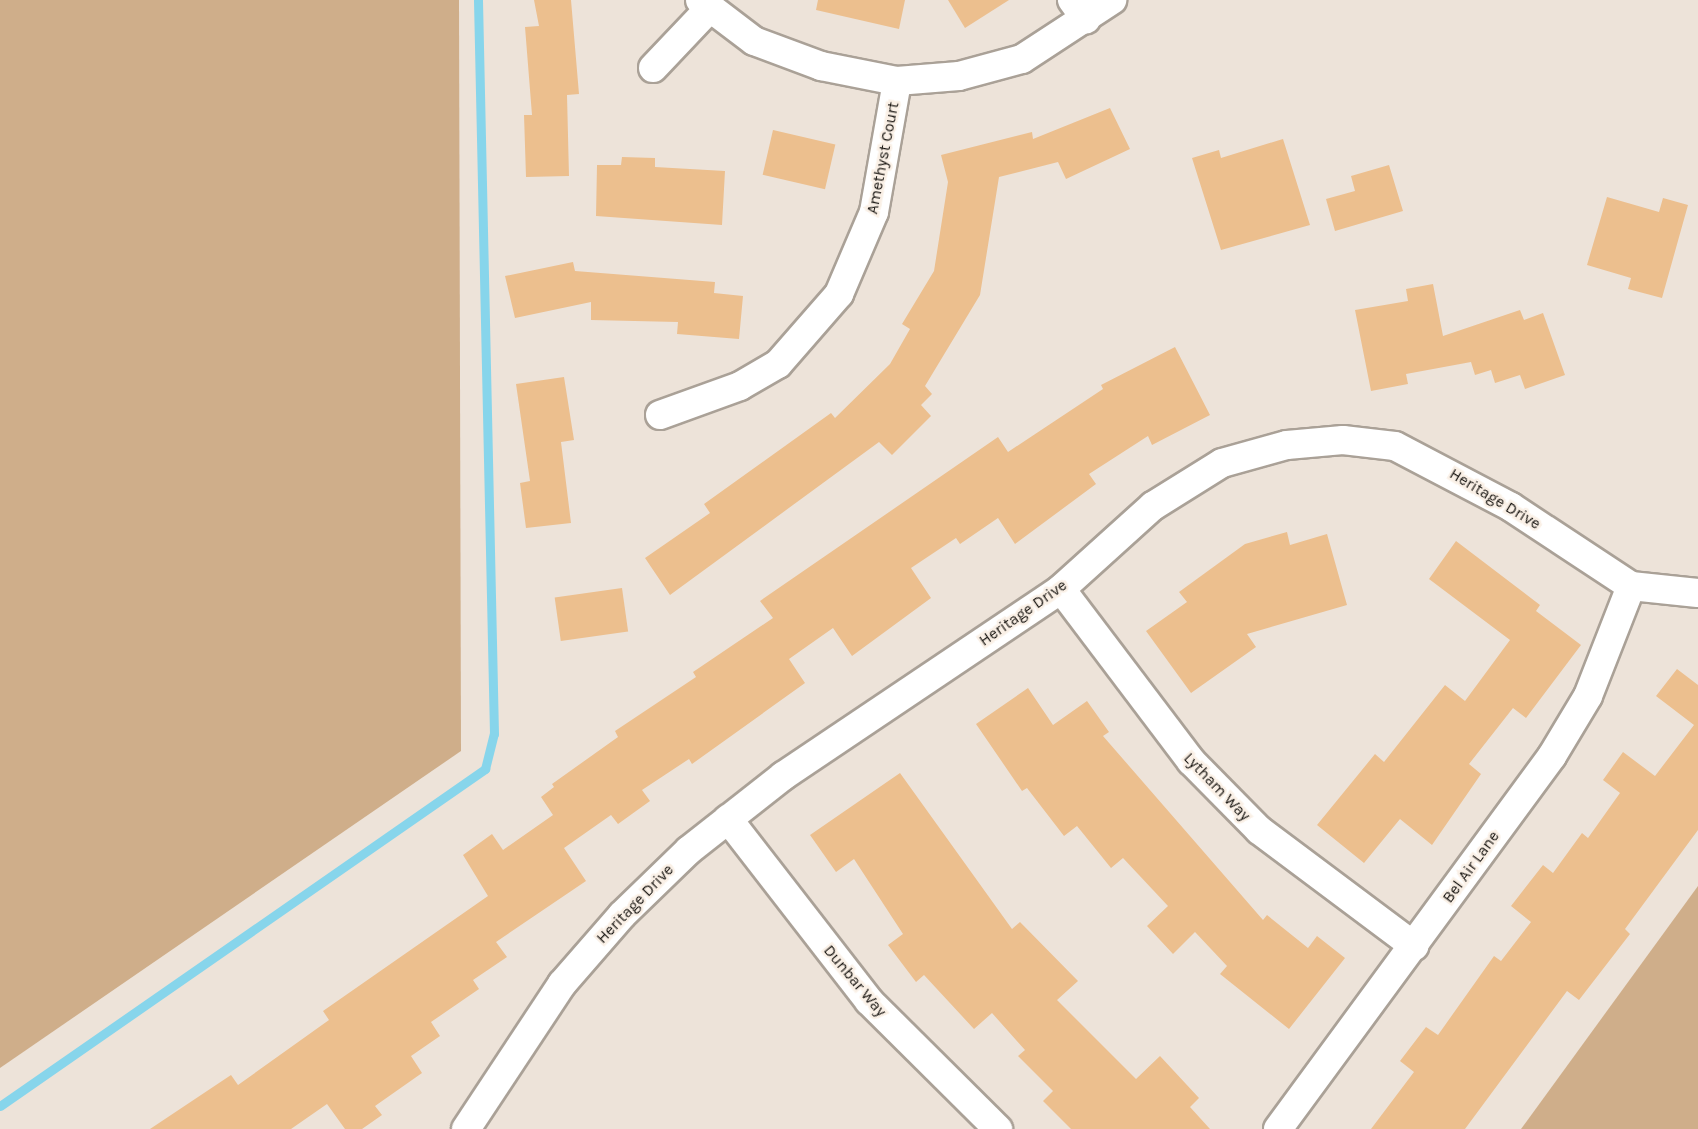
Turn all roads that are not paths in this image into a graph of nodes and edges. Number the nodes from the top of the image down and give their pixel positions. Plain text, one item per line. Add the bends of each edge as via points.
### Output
1 (1112, 0) edge
2 (704, 5) edge
3 (1079, 10) edge
4 (653, 68) dead end
5 (897, 81) junction
6 (660, 415) dead end
7 (1631, 586) junction
8 (1061, 589) junction
9 (1698, 593) edge
10 (728, 819) junction
11 (1414, 946) junction
12 (466, 1129) edge
13 (998, 1129) edge
14 (1278, 1129) edge

1 - 3 street
2 - 4 street
2 - 5 street via 754,41 821,66
3 - 5 street via 1022,59 959,76
5 - 6 street, Amethyst Court via 874,212 839,294 778,364 740,386
7 - 8 street, Heritage Drive via 1452,472 1395,446 1343,440 1287,445 1222,463 1153,506
7 - 9 street, Heritage Drive
7 - 11 street, Bel Air Lane via 1570,729
8 - 10 street, Heritage Drive
8 - 11 street, Lytham Way via 1191,761 1259,831
10 - 12 street, Heritage Drive via 622,915 562,984
10 - 13 street, Dunbar Way via 869,1001
11 - 14 street, Bel Air Lane

